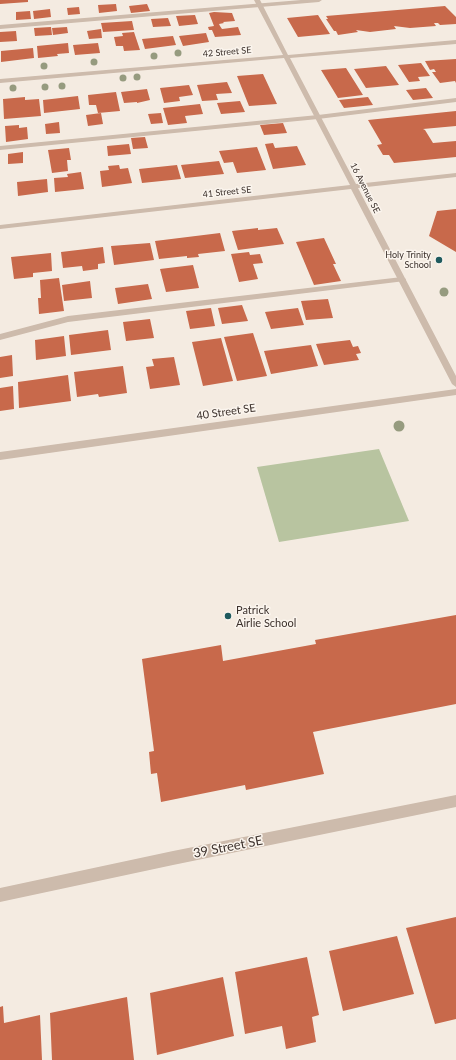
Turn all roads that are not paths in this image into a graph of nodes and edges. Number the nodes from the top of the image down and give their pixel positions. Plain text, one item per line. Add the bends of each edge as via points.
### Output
1 (319, 0) edge
2 (258, 3) edge
3 (0, 27) edge
4 (456, 42) edge
5 (286, 56) junction
6 (0, 81) edge
7 (456, 100) edge
8 (318, 116) junction
9 (0, 148) edge
10 (456, 176) edge
11 (354, 187) junction
12 (0, 227) edge
13 (402, 279) junction
14 (0, 337) edge
15 (456, 384) edge
16 (456, 392) edge
17 (0, 456) edge
18 (456, 801) edge
19 (0, 894) edge

1 - 2 street
2 - 3 street
2 - 5 street, 16 Avenue SE
4 - 5 street, 42 Street SE
5 - 6 street, 42 Street SE
5 - 8 street, 16 Avenue SE
7 - 8 street
8 - 9 street
8 - 11 street, 16 Avenue SE
10 - 11 street, 41 Street SE
11 - 12 street, 41 Street SE
11 - 13 street, 16 Avenue SE
13 - 14 street via 68,319
13 - 15 street, 16 Avenue SE
16 - 17 street, 40 Street SE
18 - 19 street, 39 Street SE

